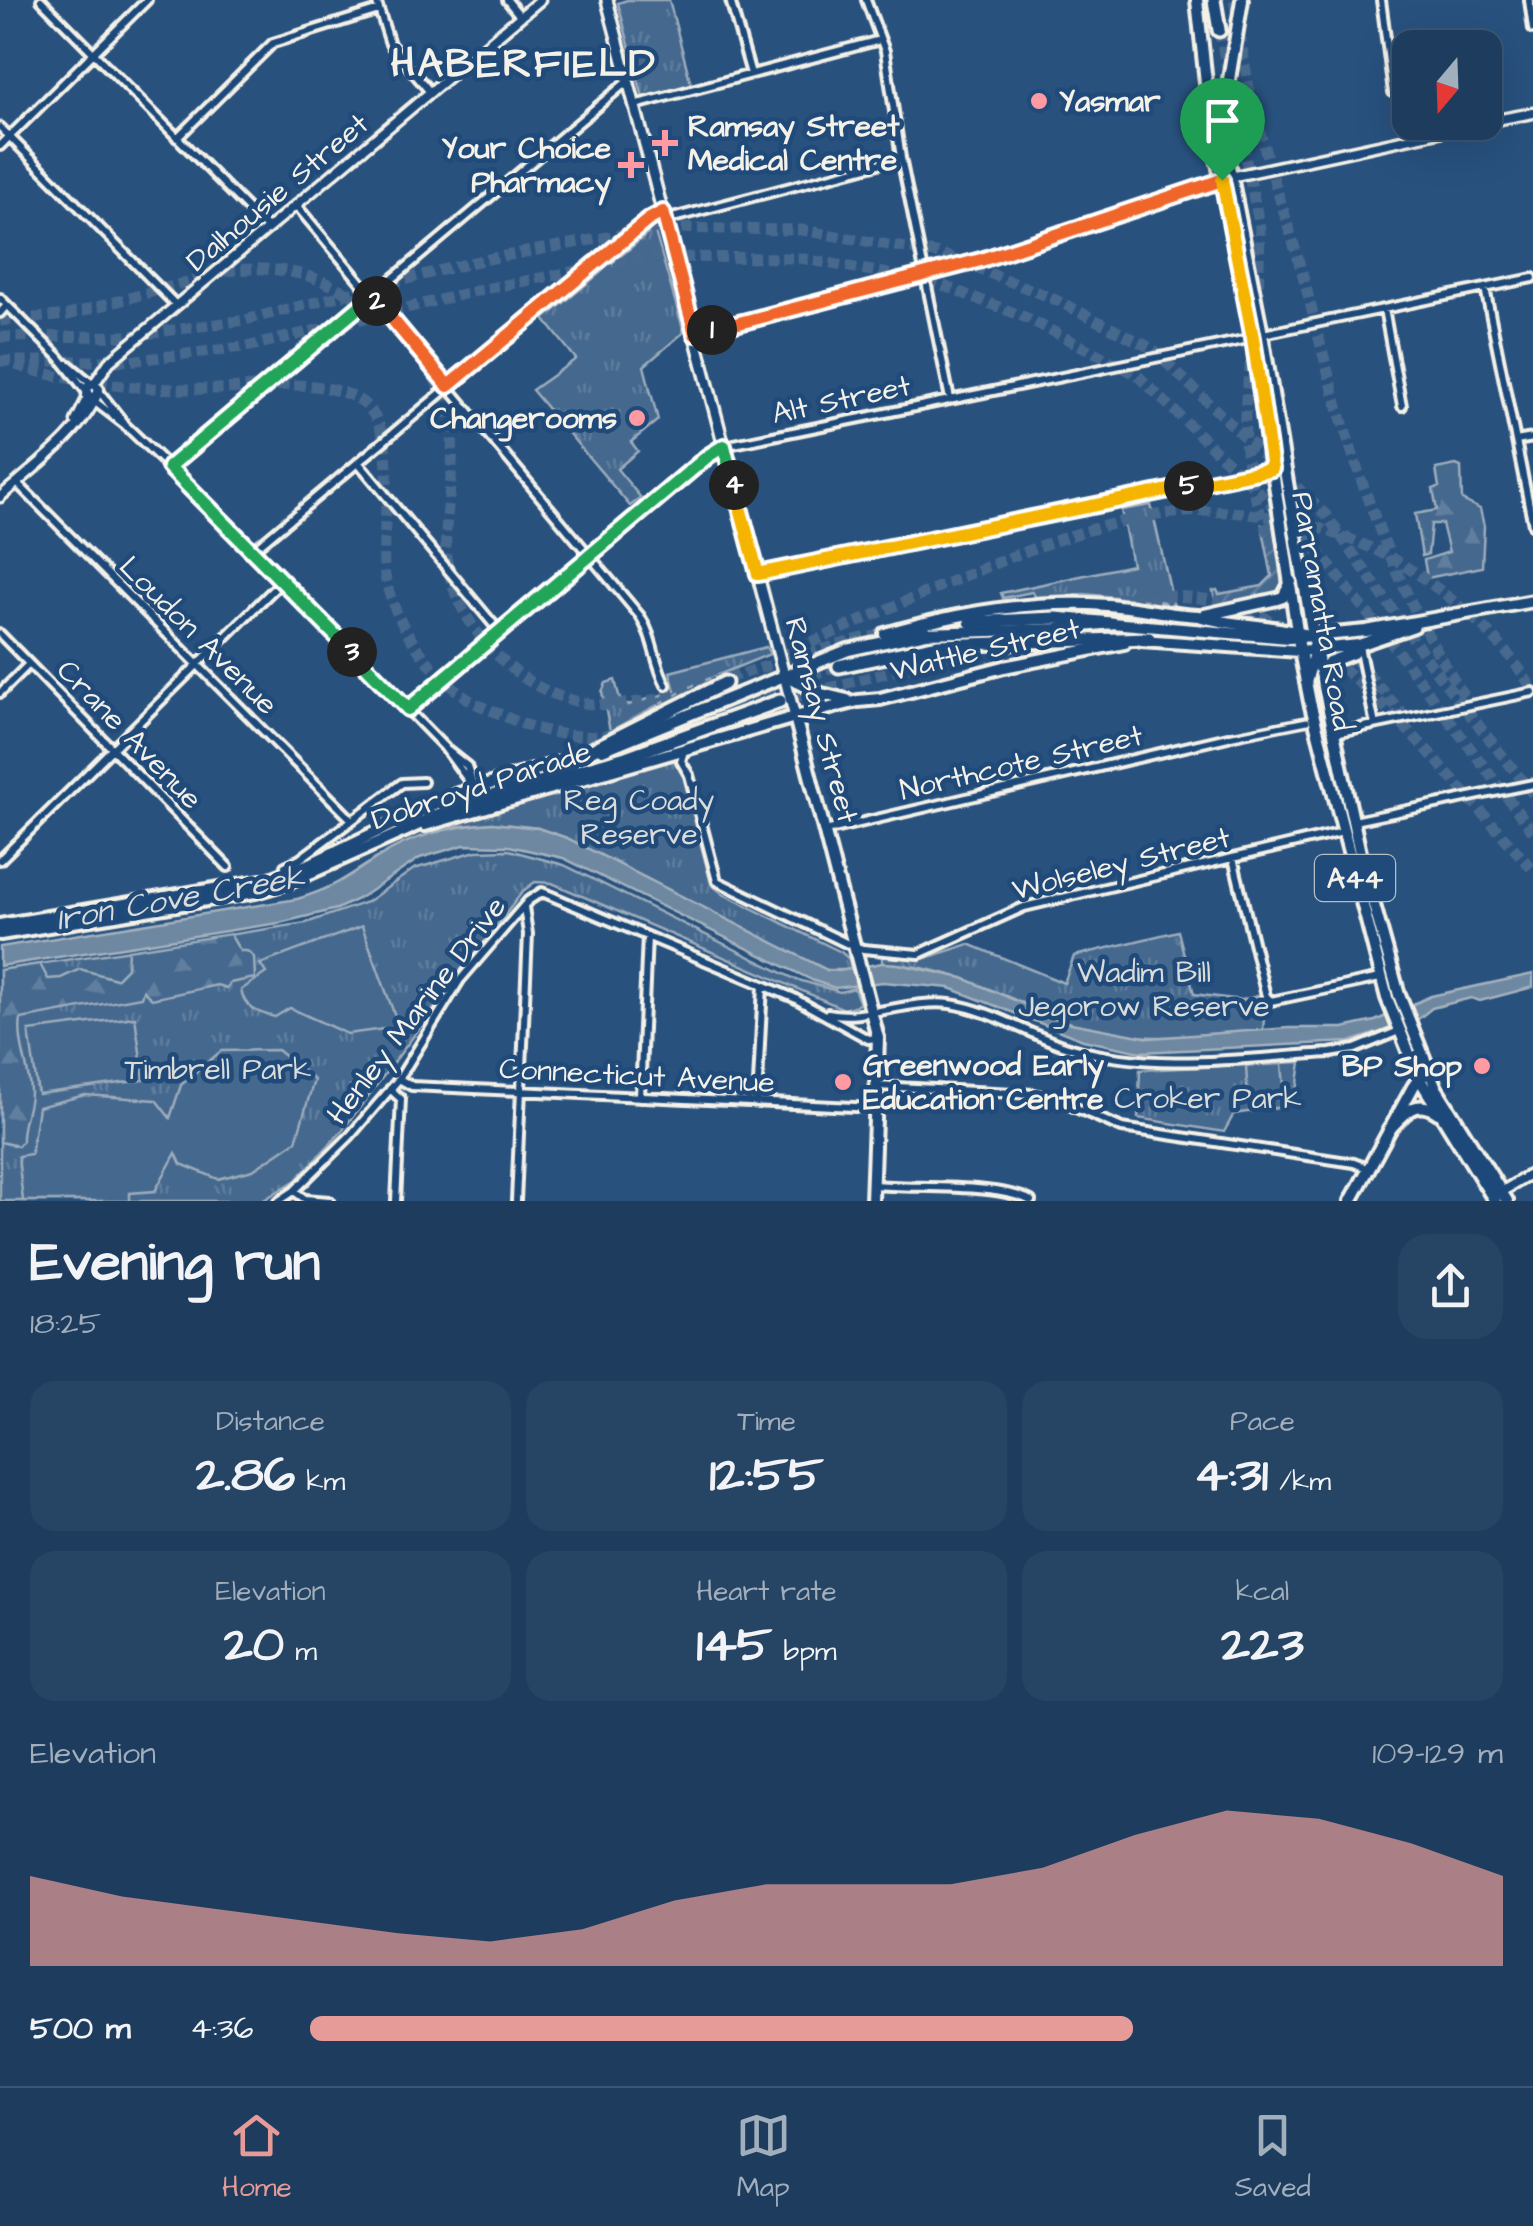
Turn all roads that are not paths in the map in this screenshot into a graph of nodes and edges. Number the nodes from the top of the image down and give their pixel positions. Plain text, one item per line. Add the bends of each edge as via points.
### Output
1 (41, 0) edge
2 (148, 0) edge
3 (376, 0) edge
4 (507, 0) edge
5 (540, 0) edge
6 (608, 0) edge
7 (730, 0) edge
8 (866, 0) edge
9 (1198, 0) edge
10 (1214, 0) edge
11 (1242, 0) edge
12 (1381, 0) edge
13 (1529, 0) edge
14 (378, 10) junction
15 (520, 16) junction
16 (1533, 29) edge
17 (1219, 30) tunnel mouth
18 (880, 40) junction
19 (94, 53) junction
20 (751, 74) junction
21 (629, 80) junction
22 (1392, 84) edge
23 (430, 92) junction
24 (635, 105) junction
25 (1533, 112) edge
26 (1502, 118) edge
27 (0, 127) edge
28 (9, 136) junction
29 (176, 138) junction
30 (1402, 140) edge
31 (0, 146) edge
32 (902, 158) junction
33 (1226, 178) junction
34 (296, 206) junction
35 (664, 216) junction
36 (268, 230) junction
37 (924, 275) junction
38 (1533, 278) edge
39 (1485, 288) junction
40 (372, 296) junction
41 (0, 298) edge
42 (176, 305) junction
43 (7, 306) junction
44 (1384, 309) junction
45 (0, 313) edge
46 (695, 334) junction
47 (1257, 336) junction
48 (448, 386) junction
49 (93, 393) junction
50 (950, 399) junction
51 (1402, 406) dead end
52 (1533, 438) edge
53 (1516, 441) junction
54 (724, 446) junction
55 (358, 462) junction
56 (169, 467) junction
57 (1272, 469) junction
58 (17, 483) junction
59 (0, 497) edge
60 (1533, 525) edge
61 (252, 551) junction
62 (589, 556) junction
63 (758, 574) junction
64 (282, 581) junction
65 (1291, 582) junction
66 (1533, 600) edge
67 (1200, 616) junction
68 (1424, 620) junction
69 (970, 622) tunnel mouth
70 (1111, 623) junction
71 (499, 631) junction
72 (0, 634) edge
73 (1298, 635) junction
74 (1313, 636) junction
75 (1326, 636) junction
76 (1149, 638) junction
77 (1359, 644) junction
78 (856, 647) junction
79 (1310, 651) junction
80 (29, 664) junction
81 (196, 665) junction
82 (839, 666) tunnel mouth
83 (784, 676) junction
84 (1321, 681) junction
85 (725, 683) dead end
86 (666, 685) dead end
87 (0, 692) edge
88 (1533, 692) edge
89 (780, 700) tunnel mouth
90 (858, 701) junction
91 (408, 709) junction
92 (795, 717) junction
93 (1307, 721) dead end
94 (1376, 725) junction
95 (1334, 734) junction
96 (1228, 737) joint
97 (632, 740) joint
98 (686, 747) junction
99 (113, 748) junction
100 (578, 757) junction
101 (423, 782) dead end
102 (1533, 784) edge
103 (478, 798) junction
104 (350, 818) junction
105 (1352, 822) junction
106 (406, 830) joint
107 (825, 831) junction
108 (1344, 831) junction
109 (1232, 858) junction
110 (0, 860) edge
111 (285, 866) dead end
112 (228, 867) dead end
113 (524, 907) junction
114 (0, 924) edge
115 (0, 934) edge
116 (647, 936) junction
117 (855, 946) junction
118 (1380, 978) junction
119 (763, 985) junction
120 (1392, 996) junction
121 (872, 1010) junction
122 (822, 1012) junction
123 (1401, 1026) junction
124 (878, 1038) junction
125 (1424, 1076) junction
126 (399, 1079) junction
127 (878, 1086) junction
128 (390, 1089) junction
129 (521, 1092) junction
130 (640, 1097) junction
131 (757, 1103) junction
132 (876, 1108) junction
133 (1438, 1114) junction
134 (1389, 1130) junction
135 (1368, 1169) junction
136 (1533, 1173) edge
137 (872, 1185) junction
138 (294, 1191) junction
139 (1496, 1198) edge
140 (280, 1201) edge
141 (329, 1201) edge
142 (396, 1201) edge
143 (516, 1201) edge
144 (872, 1201) edge
145 (1031, 1201) edge
146 (1351, 1201) edge

1 - 19 street
2 - 19 street
3 - 14 street
4 - 15 street
5 - 15 street, Dalhousie Street
6 - 21 main road, Ramsay Street
7 - 20 street
8 - 18 street
9 - 33 main road, Parramatta Road via 1210,115
10 - 17 highway
11 - 33 main road, Parramatta Road via 1224,117
12 - 22 street
13 - 16 street
14 - 23 street via 390,44
14 - 29 street via 273,43
15 - 23 street, Dalhousie Street
18 - 20 street
18 - 32 street
19 - 28 street
19 - 29 street
20 - 24 street
21 - 24 main road, Ramsay Street
21 - 40 street
23 - 34 street, Dalhousie Street
24 - 35 main road, Ramsay Street
25 - 26 street
27 - 28 street
28 - 31 street
28 - 42 street
29 - 36 street
30 - 33 street
32 - 35 street
32 - 37 street
33 - 37 street
33 - 47 main road, Parramatta Road
34 - 36 street, Dalhousie Street
34 - 40 street
35 - 46 main road, Ramsay Street
35 - 48 street via 648,220
36 - 42 street, Dalhousie Street
37 - 46 street
37 - 50 street
38 - 39 street, Alt Street
39 - 44 street, Alt Street
39 - 53 street
40 - 48 street
40 - 56 street
41 - 43 street
42 - 49 street, Dalhousie Street via 109,362
43 - 45 street
43 - 49 street
44 - 47 street, Alt Street
44 - 51 street
46 - 54 main road, Ramsay Street
47 - 50 street, Alt Street
47 - 57 main road, Parramatta Road
47 - 74 main road, Parramatta Road
48 - 55 street
48 - 62 street
49 - 56 street
49 - 58 street, Dalhousie Street via 68,433
50 - 54 street, Alt Street
52 - 53 street
53 - 60 street
54 - 62 street, Alt Street
54 - 63 main road, Ramsay Street
55 - 61 street
55 - 71 street
56 - 61 street
57 - 63 street
57 - 65 main road, Parramatta Road
58 - 59 street, Dalhousie Street
58 - 81 street, Loudon Avenue
61 - 64 street
62 - 71 street, Alt Street
62 - 86 street via 647,627
63 - 83 main road, Ramsay Street
64 - 81 street
64 - 91 street
65 - 67 main road via 1277,600
65 - 73 main road, Parramatta Road
66 - 68 main road
67 - 73 main road, Wattle Street
67 - 78 main road, Wattle Street via 1105,604 1029,605 929,622
68 - 75 main road, Wattle Street
68 - 77 main road
69 - 70 highway
70 - 73 main road, Wattle Street
70 - 78 main road, Wattle Street via 926,633
71 - 91 street, Alt Street
72 - 80 street, Crane Avenue
73 - 74 main road, Wattle Street
73 - 79 main road, Parramatta Road
74 - 75 main road, Wattle Street
74 - 79 main road, Parramatta Road
75 - 79 main road
76 - 79 main road, Wattle Street
76 - 82 highway via 978,642
76 - 90 main road, Wattle Street
77 - 79 main road, Wattle Street
77 - 84 main road via 1329,662
77 - 94 street
78 - 83 main road, Wattle Street
79 - 84 main road, Parramatta Road / A44
79 - 108 main road, Parramatta Road / A44 via 1306,684
80 - 87 street
80 - 99 street, Crane Avenue
81 - 99 street
81 - 104 street, Loudon Avenue
83 - 90 main road via 830,697
83 - 92 main road, Ramsay Street
83 - 97 main road, Wattle Street
84 - 95 main road, Parramatta Road / A44
85 - 100 highway
88 - 94 street
89 - 103 highway via 626,757
90 - 92 main road, Wattle Street
91 - 103 street via 467,766
92 - 98 main road, Wattle Street
92 - 107 main road, Ramsay Street
93 - 96 street
94 - 95 street
95 - 105 main road, Parramatta Road / A44
96 - 107 street, Northcote Street
97 - 100 main road, Dobroyd Parade
98 - 103 main road, Dobroyd Parade
98 - 117 street via 681,762 717,881
99 - 110 street
99 - 112 street, Crane Avenue
100 - 103 main road, Dobroyd Parade
101 - 104 street, Dobroyd Parade via 402,783
102 - 105 street
103 - 106 highway
103 - 114 main road, Dobroyd Parade via 451,796 268,880
104 - 111 street, Dobroyd Parade
105 - 120 main road, Parramatta Road / A44
106 - 115 main road, Dobroyd Parade via 255,892
107 - 117 main road, Ramsay Street
108 - 109 street, Wolseley Street
108 - 118 main road, Parramatta Road / A44
109 - 117 street, Wolseley Street via 1024,907 923,953
109 - 118 street via 1270,1001
113 - 116 street, Henley Marine Drive via 535,895 549,894
113 - 126 street, Henley Marine Drive via 460,980
113 - 129 street
116 - 119 street, Henley Marine Drive
116 - 130 street
117 - 121 main road, Ramsay Street
118 - 120 main road, Parramatta Road / A44
119 - 122 street, Henley Marine Drive
119 - 131 street
120 - 123 main road, Parramatta Road / A44
121 - 122 street, Henley Marine Drive
121 - 123 street, Henley Marine Drive via 960,1006 1070,1048 1154,1062 1354,1050
121 - 124 main road, Ramsay Street
122 - 124 street, Henley Marine Drive via 868,1040
123 - 125 main road, Parramatta Road / A44
124 - 127 main road, Ramsay Street
125 - 133 main road, Parramatta Road / A44
125 - 134 main road
125 - 139 main road, Parramatta Road / A44
126 - 128 street, Henley Marine Drive
126 - 129 street, Connecticut Avenue via 412,1086
127 - 132 main road, Ramsay Street
127 - 135 street via 1034,1094 1122,1128
128 - 138 street, Henley Marine Drive
128 - 142 street via 401,1099
129 - 130 street, Connecticut Avenue
129 - 143 street
130 - 131 street, Connecticut Avenue
131 - 132 street, Connecticut Avenue
132 - 137 main road, Ramsay Street
133 - 134 main road via 1415,1106
133 - 139 main road, Parramatta Road / A44
134 - 135 main road
135 - 146 main road
136 - 139 street
137 - 144 main road, Ramsay Street
137 - 145 street via 996,1192
138 - 140 street, Henley Marine Drive
138 - 141 street

